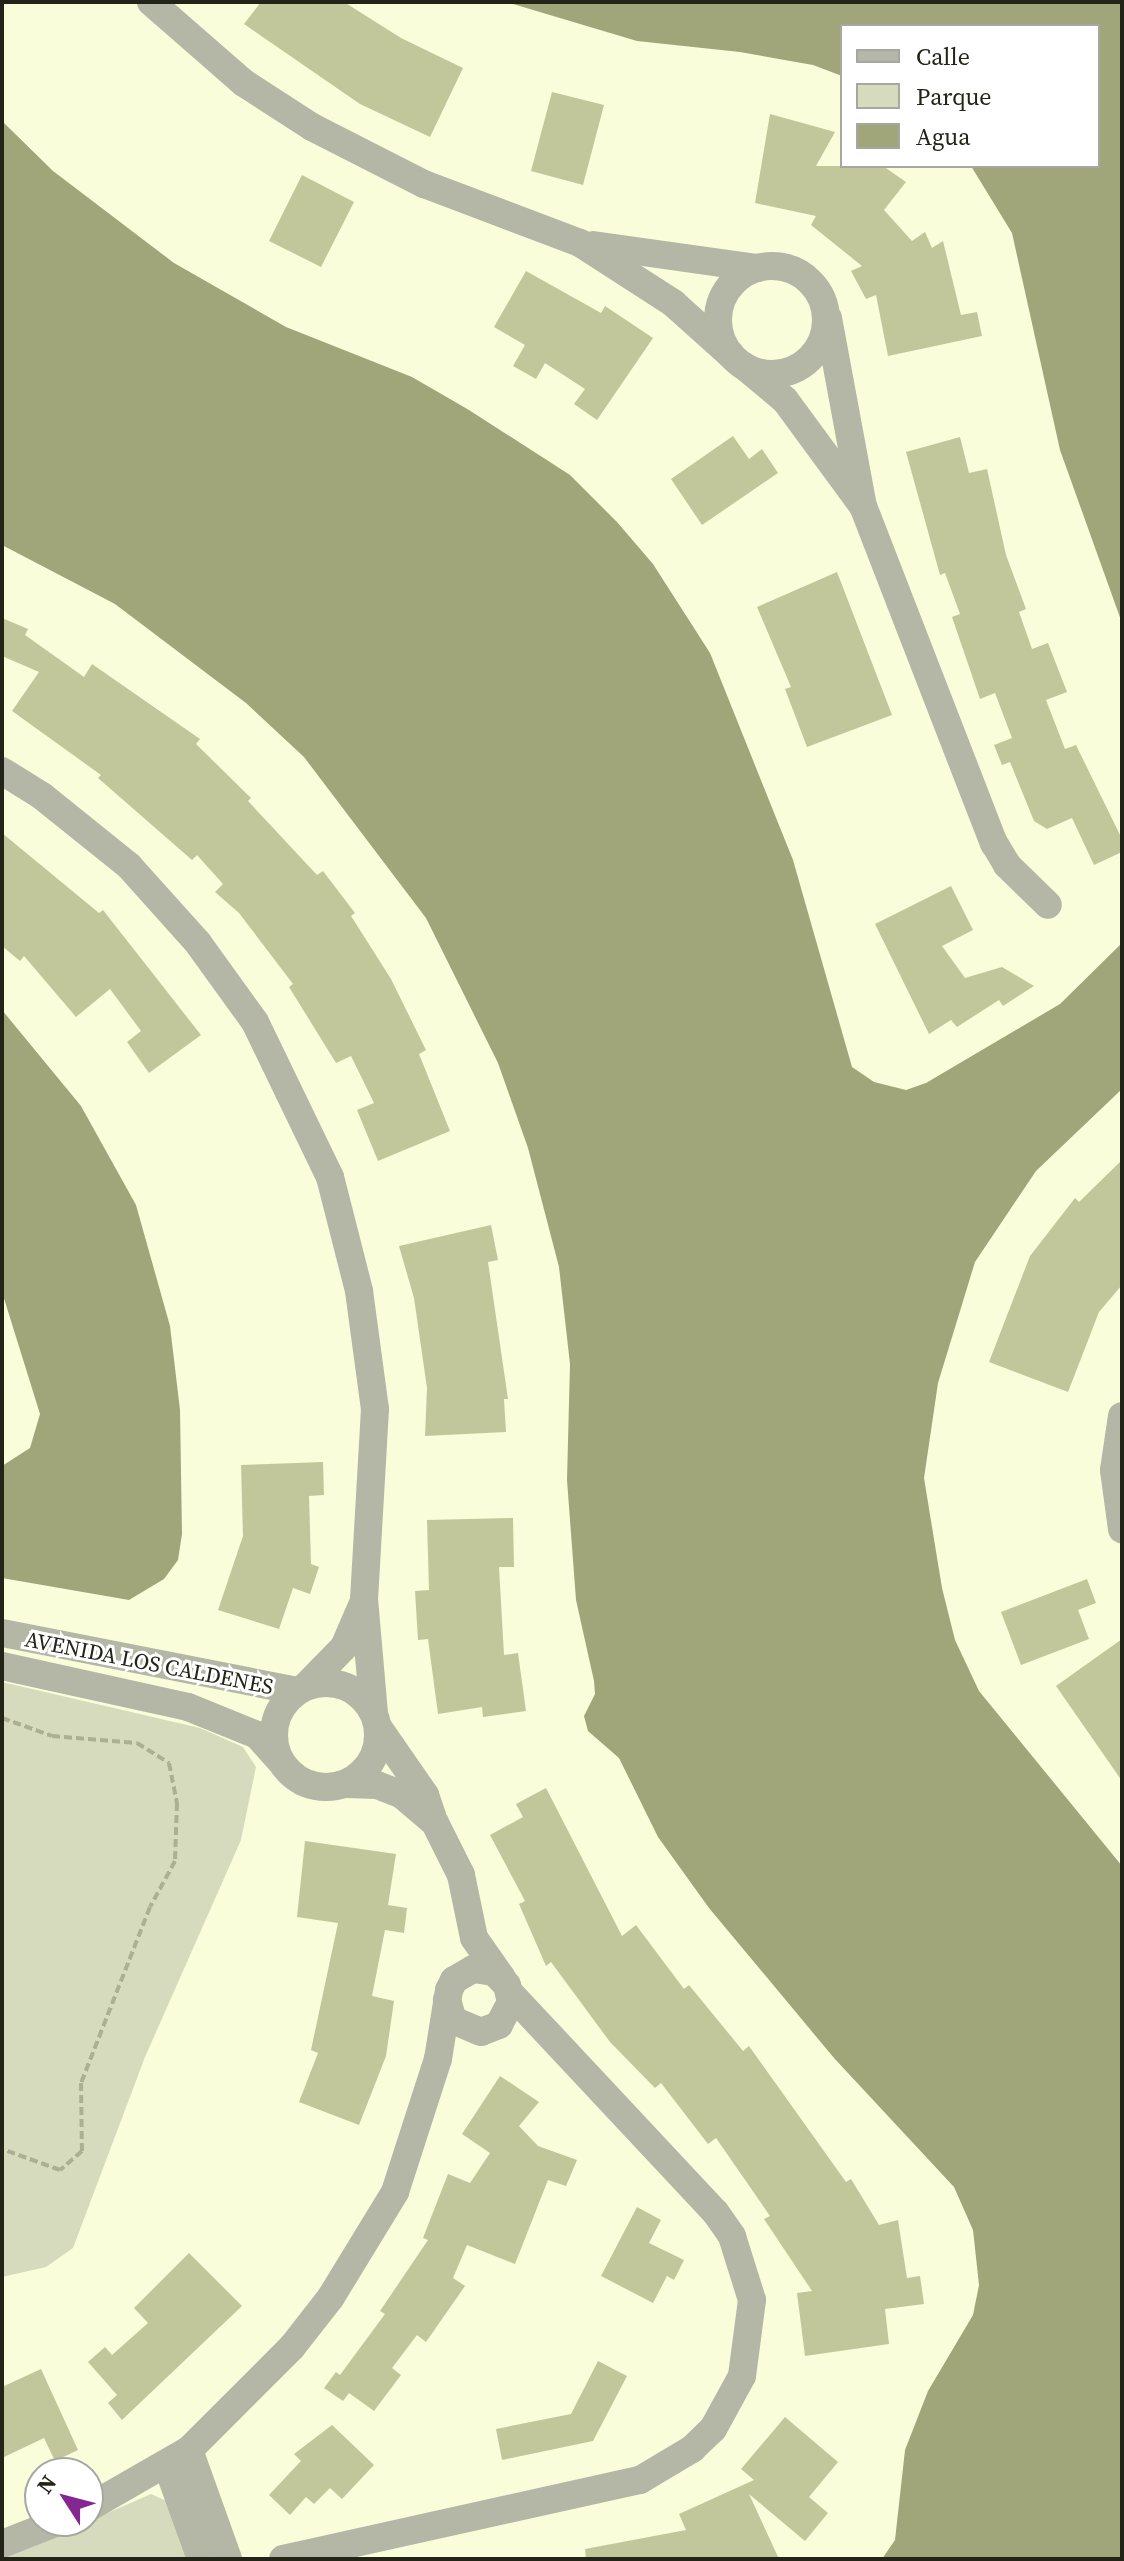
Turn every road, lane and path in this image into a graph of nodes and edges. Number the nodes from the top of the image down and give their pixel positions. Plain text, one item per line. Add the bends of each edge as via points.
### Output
1 (151, 2) edge
2 (580, 243) junction
3 (757, 268) junction
4 (825, 309) junction
5 (738, 360) junction
6 (863, 506) junction
7 (2, 771) edge
8 (1048, 905) dead end
9 (1122, 1416) edge
10 (1122, 1529) edge
11 (364, 1599) junction
12 (2, 1633) edge
13 (2, 1666) edge
14 (301, 1689) junction
15 (2, 1718) edge
16 (376, 1720) junction
17 (278, 1758) junction
18 (346, 1784) junction
19 (435, 1823) junction
20 (467, 1918) junction
21 (506, 1986) junction
22 (448, 1995) junction
23 (495, 2027) junction
24 (542, 2033) junction
25 (438, 2059) junction
26 (2, 2149) edge
27 (178, 2457) junction
28 (104, 2499) edge
29 (24, 2535) edge
30 (2, 2544) edge
31 (201, 2559) edge
32 (228, 2559) edge
33 (283, 2559) edge

1 - 2 street via 244,83 312,127 424,184
2 - 3 street
2 - 5 street via 673,303
3 - 4 street via 775,266 800,274 819,293
3 - 5 street via 741,276 721,304 722,339
4 - 5 street via 821,344 796,369 761,373
4 - 6 street via 838,348
5 - 6 street via 785,400
6 - 8 street via 994,843 1007,865
7 - 11 street via 129,866 198,943 255,1022 330,1177 359,1291 375,1409
9 - 10 street via 1114,1470
11 - 14 street via 344,1647
11 - 16 street
12 - 14 street, AVENIDA LOS CALDENES
13 - 17 street, AVENIDA LOS CALDENES via 188,1707 257,1735
14 - 16 street via 337,1684 365,1700
14 - 17 street via 286,1701 274,1728
15 - 26 path via 52,1736 137,1743 169,1763 177,1803 175,1861 150,1907 81,2083 82,2151 60,2170
16 - 18 street via 372,1761
16 - 19 street via 425,1795
17 - 18 street via 300,1781 331,1788
18 - 19 street via 377,1785 401,1794
19 - 20 street via 461,1875
20 - 21 street via 485,1958
20 - 22 street
21 - 22 street via 473,1969
21 - 23 street via 509,2011
21 - 24 street
22 - 23 street via 461,2027
22 - 25 street
23 - 24 street
23 - 25 street
24 - 33 street via 732,2236 744,2265 753,2323 730,2402 692,2449 640,2480
25 - 27 street via 410,2153 365,2247 292,2347
27 - 28 street
27 - 31 street
27 - 32 street
29 - 30 street

